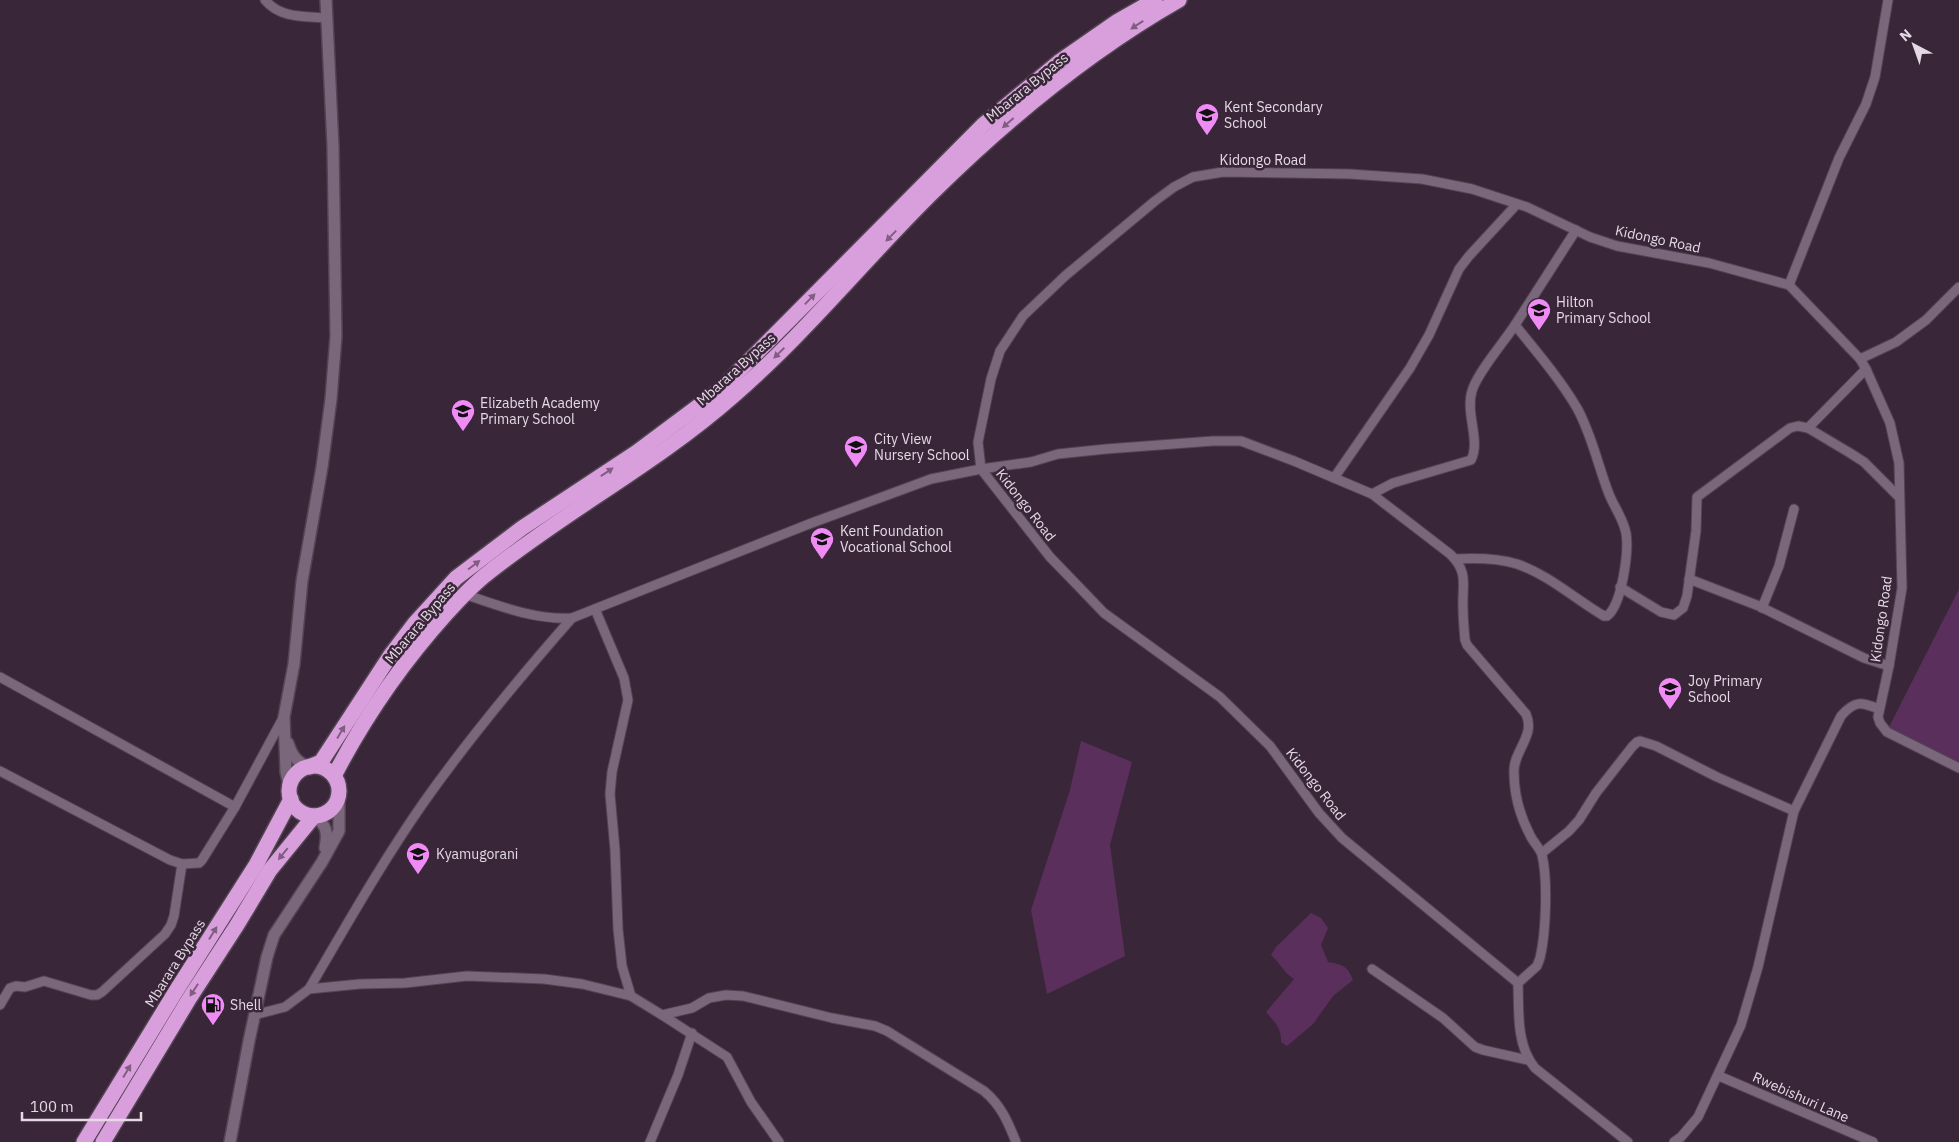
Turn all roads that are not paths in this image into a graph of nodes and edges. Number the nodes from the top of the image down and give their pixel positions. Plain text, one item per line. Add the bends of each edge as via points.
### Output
1 (265, 0) edge
2 (326, 0) edge
3 (1155, 0) edge
4 (1180, 0) edge
5 (1888, 0) edge
6 (327, 18) junction
7 (1517, 204) junction
8 (1576, 230) junction
9 (1789, 285) junction
10 (1959, 287) edge
11 (1515, 325) junction
12 (1860, 359) junction
13 (1866, 369) junction
14 (1808, 428) junction
15 (981, 469) junction
16 (1334, 478) junction
17 (1372, 494) junction
18 (1899, 497) junction
19 (1794, 509) dead end
20 (1455, 559) junction
21 (1690, 579) junction
22 (1620, 587) junction
23 (464, 594) junction
24 (1762, 608) junction
25 (596, 609) junction
26 (572, 618) junction
27 (1889, 666) junction
28 (0, 677) edge
29 (1879, 709) junction
30 (284, 717) junction
31 (285, 734) junction
32 (309, 767) junction
33 (1959, 768) edge
34 (0, 771) edge
35 (334, 776) junction
36 (290, 794) junction
37 (339, 795) junction
38 (235, 807) junction
39 (1794, 811) junction
40 (314, 816) junction
41 (1542, 853) junction
42 (322, 862) junction
43 (182, 864) junction
44 (1372, 969) dead end
45 (1518, 983) junction
46 (309, 989) junction
47 (630, 996) junction
48 (0, 1005) edge
49 (662, 1015) junction
50 (254, 1016) junction
51 (692, 1033) junction
52 (1528, 1060) junction
53 (1719, 1076) junction
54 (84, 1142) edge
55 (103, 1142) edge
56 (230, 1142) edge
57 (650, 1142) edge
58 (779, 1142) edge
59 (1016, 1142) edge
60 (1628, 1142) edge
61 (1674, 1142) edge
62 (1873, 1142) edge

1 - 6 street via 279,12
2 - 6 main road
32 -> 3 highway, Mbarara Bypass via 322,762 390,656 456,578 720,390 983,125 1059,62
4 -> 23 highway, Mbarara Bypass via 1140,22 1075,68 996,134 932,193 734,396 676,442 535,538
5 - 9 street via 1866,104 1839,158
6 - 30 main road via 336,336 331,399
7 - 8 street, Kidongo Road
7 - 15 street, Kidongo Road via 1472,189 1422,179 1223,172 1193,177 1155,201 1065,276 1010,333 1000,351 984,409 978,442
7 - 16 street via 1460,269 1410,368
8 - 9 street, Kidongo Road via 1617,246 1709,263
8 - 11 street
9 - 12 street, Kidongo Road
10 - 12 street via 1926,320 1896,342
11 - 17 street via 1472,390 1470,409 1474,449 1471,460 1393,483
11 - 22 street via 1567,394 1585,426 1626,535 1624,576
12 - 13 street, Kidongo Road
13 - 14 street
13 - 18 street, Kidongo Road via 1890,423 1899,463
14 - 18 street via 1864,462
14 - 21 street via 1790,428 1697,497
15 - 16 street via 1031,462 1058,454 1241,441
15 - 25 street via 930,479
15 - 45 street, Kidongo Road via 1050,557 1104,613 1220,697 1270,746 1319,814 1342,838
16 - 17 street
17 - 20 street
18 - 27 street, Kidongo Road via 1902,588
19 - 24 street via 1779,566
20 - 22 street via 1516,564 1544,577 1604,616 1614,608
20 - 41 street via 1464,580 1465,640 1529,721 1527,737 1514,769 1515,786 1522,818
21 - 22 street via 1685,602 1674,615 1661,612
21 - 24 street
23 - 26 street via 529,614
23 - 35 highway, Mbarara Bypass via 383,694
24 - 27 street via 1864,658
25 - 26 street
25 - 47 street via 624,678 628,700 610,794 618,930 622,966
26 - 46 street via 473,736 424,802 363,896
27 - 29 street, Kidongo Road
28 - 38 street
29 - 33 street, Kidongo Road via 1878,717 1886,732
29 - 39 street via 1863,703 1846,710
30 - 31 main road
30 - 38 street
31 - 32 main road via 292,755
31 - 36 main road
32 - 35 highway via 319,767
32 - 36 highway via 294,778
34 - 43 street
35 - 37 highway
36 - 40 highway via 297,809
54 -> 36 highway, Mbarara Bypass via 256,865
37 - 40 highway via 330,810
37 - 42 main road via 339,831
38 - 43 street via 202,860
39 - 41 street via 1640,741 1596,793 1569,832
39 - 53 street via 1758,967 1741,1025
40 - 42 main road via 323,822 328,834
40 -> 55 highway via 270,870
41 - 45 street via 1546,894 1542,952 1537,966
42 - 50 main road via 274,934
43 - 48 street via 171,925 102,992 91,995 44,981 10,988
44 - 52 street via 1444,1018 1474,1047
45 - 52 street via 1520,1028
46 - 47 street via 467,976 544,978
46 - 50 street via 285,1007
47 - 49 street
49 - 51 street
49 - 59 street via 692,1008 708,998 726,995 875,1026 984,1091 1005,1115
50 - 56 main road
51 - 57 street
51 - 58 street via 728,1057 751,1102
52 - 60 street
53 - 61 street via 1698,1117
53 - 62 street, Rwebishuri Lane

